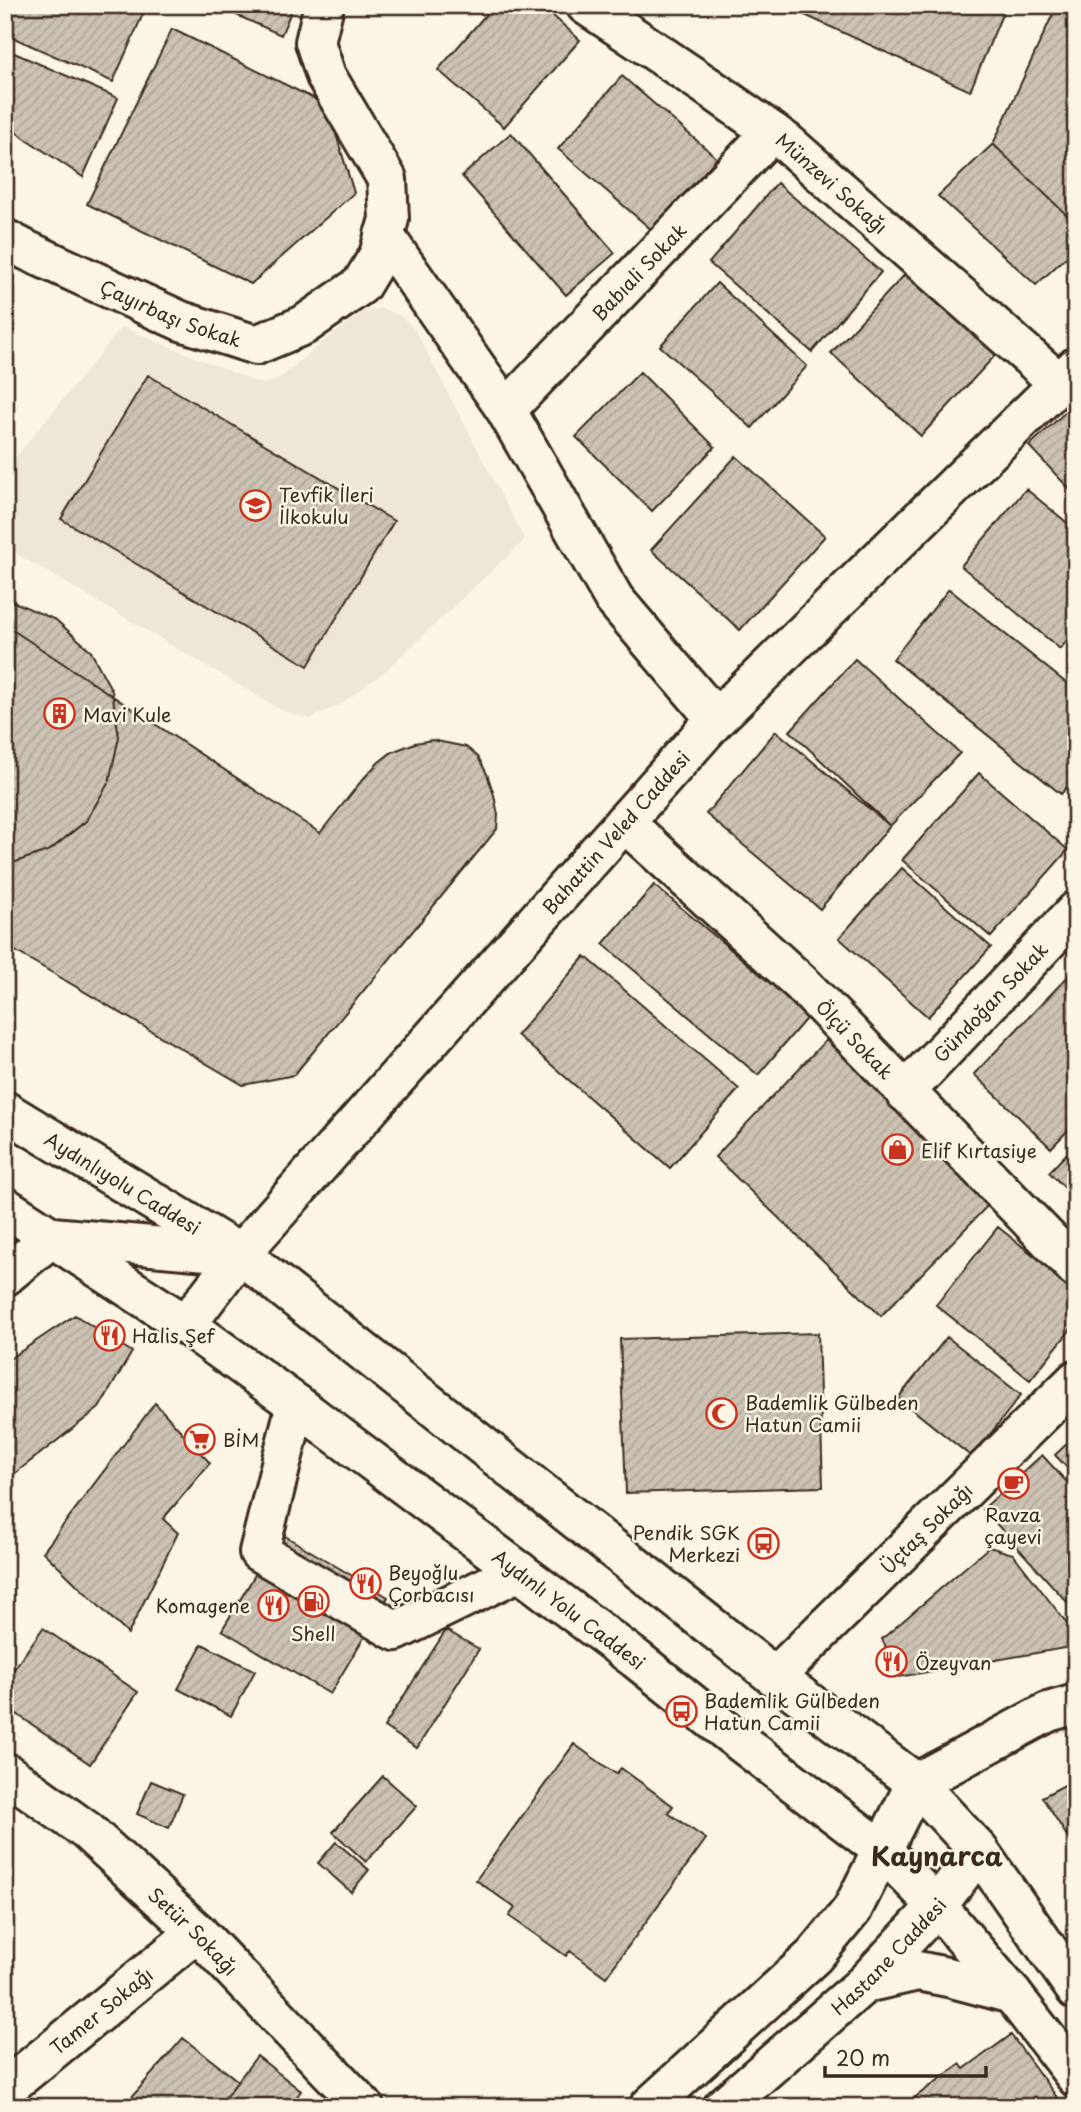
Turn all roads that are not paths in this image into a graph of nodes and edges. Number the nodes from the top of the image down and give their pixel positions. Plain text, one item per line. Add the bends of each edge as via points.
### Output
1 (324, 5) edge
2 (586, 5) edge
3 (772, 132) junction
4 (384, 235) junction
5 (5, 239) edge
6 (1068, 375) edge
7 (506, 410) junction
8 (716, 719) junction
9 (624, 822) junction
10 (1076, 911) edge
11 (905, 1092) junction
12 (5, 1111) edge
13 (5, 1207) edge
14 (52, 1237) junction
15 (240, 1254) junction
16 (1076, 1268) edge
17 (5, 1276) edge
18 (186, 1325) junction
19 (1076, 1380) edge
20 (296, 1404) junction
21 (519, 1571) junction
22 (775, 1677) junction
23 (1076, 1704) edge
24 (5, 1772) edge
25 (916, 1783) junction
26 (882, 1850) junction
27 (979, 1851) junction
28 (937, 1906) junction
29 (197, 1932) junction
30 (865, 1983) junction
31 (1076, 1990) edge
32 (1012, 1994) junction
33 (1076, 2077) edge
34 (5, 2088) edge
35 (364, 2107) edge
36 (649, 2107) edge
37 (723, 2107) edge

1 - 4 street, Çayırbaşı Sokak via 315,42 326,76 387,179 389,219
2 - 3 street, Münzevi Sokağı
3 - 6 street, Münzevi Sokağı
3 - 7 street, Babıali Sokak
4 - 5 street, Çayırbaşı Sokak via 379,255 360,285 304,325 256,345 181,321
4 - 7 street
6 - 8 street, Bahattin Veled Caddesi
7 - 8 street via 614,599
8 - 9 street, Bahattin Veled Caddesi
9 - 11 street, Ölçü Sokak via 802,984
9 - 15 street, Bahattin Veled Caddesi
10 - 11 street, Gündoğan Sokak
11 - 16 street, Ölçü Sokak
12 - 15 street, Aydınlıyolu Caddesi
13 - 14 street, Aydınlı Yolu Caddesi
14 - 15 street
14 - 17 street
14 - 18 street, Aydınlı Yolu Caddesi
15 - 18 street, Bahattin Veled Caddesi
15 - 22 street
18 - 20 street, Aydınlı Yolu Caddesi
19 - 22 street, Üçtaş Sokağı
20 - 21 street, Aydınlı Yolu Caddesi
20 - 21 street via 258,1552 396,1631
21 - 26 street, Aydınlı Yolu Caddesi
22 - 25 street
23 - 25 street via 1048,1712
24 - 29 street, Setür Sokağı via 87,1831
25 - 26 street
25 - 27 street
26 - 28 street, Aydınlı Yolu Caddesi
26 - 36 street via 852,1910 814,1956
27 - 28 street, Hastane Caddesi
27 - 31 street
28 - 30 street, Hastane Caddesi
28 - 32 street, Aydınlı Yolu Caddesi
29 - 34 street, Tamer Sokağı
29 - 35 street, Setür Sokağı
30 - 32 street via 918,1971
30 - 37 street, Hastane Caddesi
32 - 33 street, Aydınlı Yolu Caddesi

